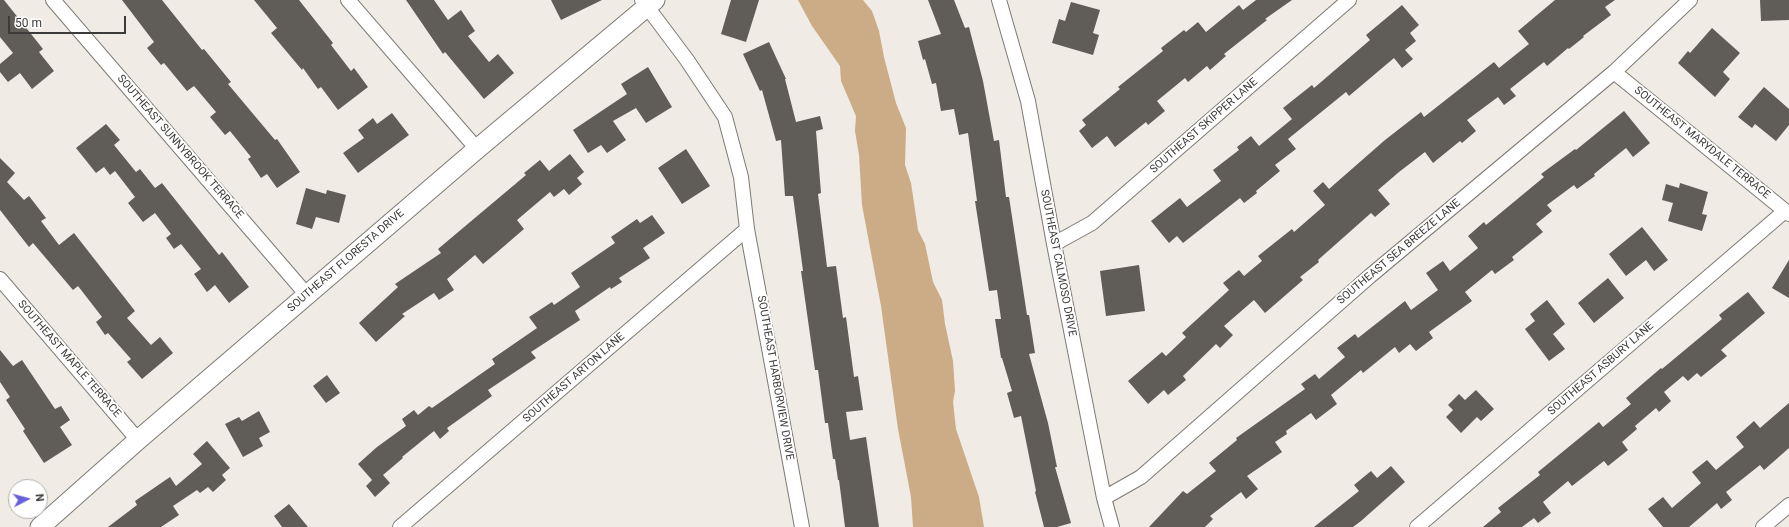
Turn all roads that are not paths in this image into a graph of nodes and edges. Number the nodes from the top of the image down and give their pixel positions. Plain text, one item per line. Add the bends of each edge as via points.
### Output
1 (54, 0) edge
2 (348, 0) edge
3 (1349, 0) edge
4 (1690, 0) edge
5 (1001, 1) edge
6 (648, 2) edge
7 (1614, 72) junction
8 (477, 149) junction
9 (1787, 212) edge
10 (747, 230) junction
11 (1054, 244) junction
12 (0, 279) edge
13 (307, 295) junction
14 (138, 440) junction
15 (1104, 498) junction
16 (1789, 505) edge
17 (40, 527) edge
18 (400, 527) edge
19 (802, 527) edge
20 (1112, 527) edge
21 (1417, 527) edge
22 (1763, 527) edge

1 - 13 street, SOUTHEAST SUNNYBROOK TERRACE
2 - 8 street
3 - 11 street, SOUTHEAST SKIPPER LANE via 1092,223
4 - 7 street, SOUTHEAST SEA BREEZE LANE
5 - 11 street, SOUTHEAST CALMOSO DRIVE via 1028,101
6 - 8 street, SOUTHEAST FLORESTA DRIVE
6 - 10 street, SOUTHEAST HARBORVIEW DRIVE via 725,117 741,176
7 - 9 street, SOUTHEAST MARYDALE TERRACE
7 - 15 street, SOUTHEAST SEA BREEZE LANE via 1370,276 1141,477
8 - 13 street, SOUTHEAST FLORESTA DRIVE
9 - 21 street, SOUTHEAST ASBURY LANE
10 - 18 street, SOUTHEAST ARTON LANE
10 - 19 street, SOUTHEAST HARBORVIEW DRIVE
11 - 15 street, SOUTHEAST CALMOSO DRIVE
12 - 14 street, SOUTHEAST MAPLE TERRACE
13 - 14 street, SOUTHEAST FLORESTA DRIVE
14 - 17 street, SOUTHEAST FLORESTA DRIVE
15 - 20 street, SOUTHEAST CALMOSO DRIVE
16 - 22 street

